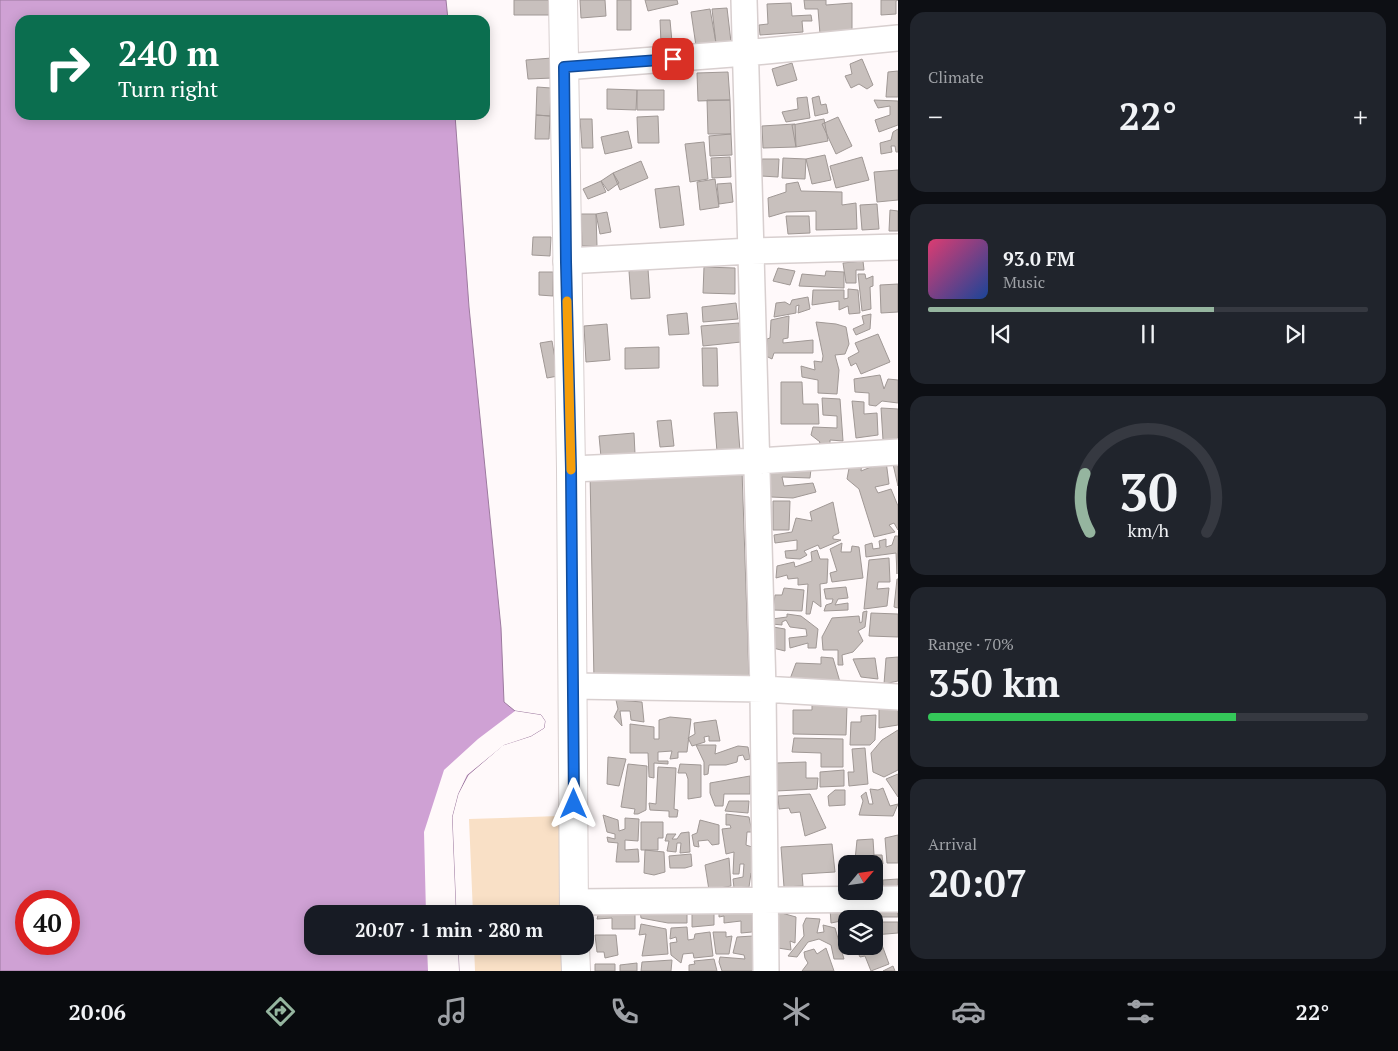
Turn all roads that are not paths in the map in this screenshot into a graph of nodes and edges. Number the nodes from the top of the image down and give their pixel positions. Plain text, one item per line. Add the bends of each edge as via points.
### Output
1 (563, 0) edge
2 (744, 0) edge
3 (898, 38) edge
4 (745, 53) junction
5 (564, 67) junction
6 (898, 247) edge
7 (751, 251) junction
8 (566, 262) junction
9 (898, 452) edge
10 (757, 461) junction
11 (571, 469) junction
12 (573, 686) junction
13 (763, 689) junction
14 (898, 697) edge
15 (764, 899) junction
16 (898, 899) edge
17 (574, 905) edge
18 (594, 907) edge
19 (575, 955) edge
20 (576, 971) edge
21 (766, 971) edge

1 - 5 street
2 - 4 street
3 - 4 street
4 - 5 street
4 - 7 street
5 - 8 street
6 - 7 street
7 - 8 street
7 - 10 street
8 - 11 street
9 - 10 street
10 - 11 street
10 - 13 street
11 - 12 street
12 - 13 street
12 - 17 street
13 - 14 street
13 - 15 street
15 - 16 street
15 - 18 street
15 - 21 street
19 - 20 street

